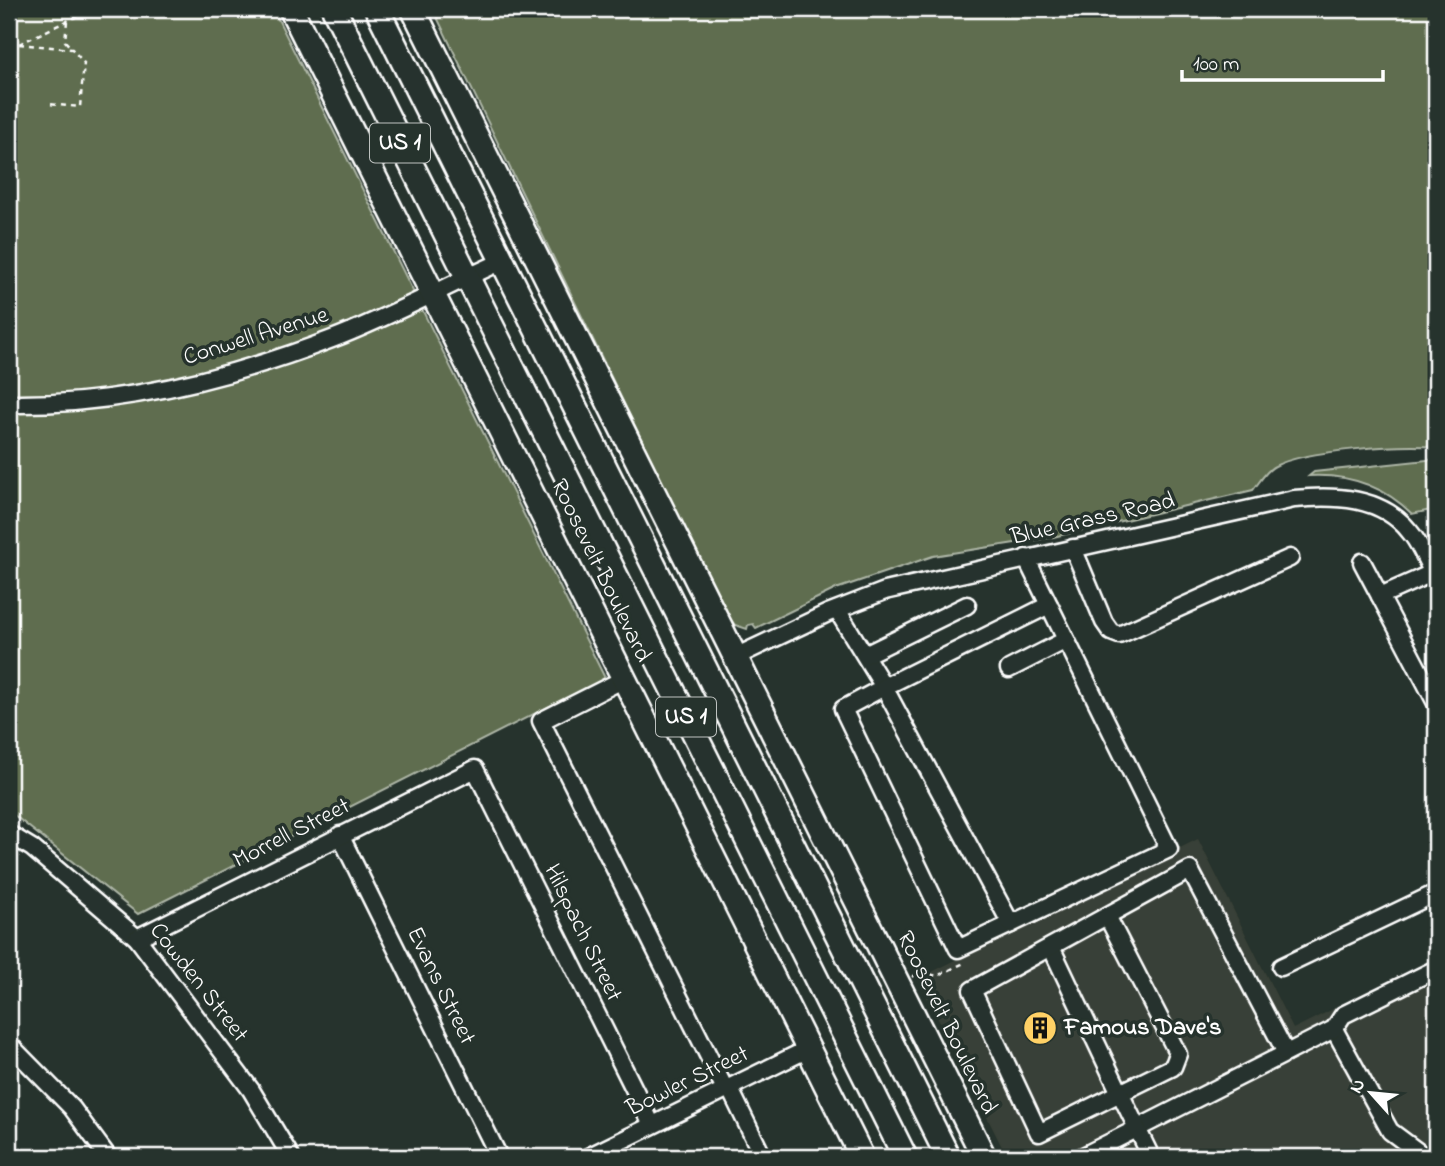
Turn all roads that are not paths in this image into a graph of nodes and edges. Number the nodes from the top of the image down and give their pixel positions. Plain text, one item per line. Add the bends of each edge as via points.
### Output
1 (291, 9) edge
2 (310, 9) edge
3 (334, 9) edge
4 (377, 9) edge
5 (413, 9) edge
6 (330, 87) junction
7 (503, 261) junction
8 (467, 277) junction
9 (432, 293) junction
10 (9, 404) edge
11 (1073, 548) junction
12 (1026, 558) junction
13 (1290, 558) dead end
14 (1362, 562) dead end
15 (1434, 577) edge
16 (1380, 596) junction
17 (1049, 604) junction
18 (967, 605) dead end
19 (838, 610) junction
20 (1066, 640) junction
21 (865, 655) junction
22 (735, 657) junction
23 (1009, 669) dead end
24 (624, 679) junction
25 (884, 687) junction
26 (1436, 703) edge
27 (468, 773) joint
28 (9, 834) edge
29 (340, 835) junction
30 (1436, 893) edge
31 (1107, 916) junction
32 (1011, 924) junction
33 (137, 938) junction
34 (1051, 947) junction
35 (1282, 967) dead end
36 (1436, 969) edge
37 (1334, 1029) junction
38 (9, 1044) edge
39 (808, 1049) junction
40 (1286, 1054) junction
41 (946, 1081) junction
42 (727, 1088) junction
43 (1120, 1093) junction
44 (652, 1125) junction
45 (1137, 1129) junction
46 (108, 1157) edge
47 (291, 1157) edge
48 (499, 1157) edge
49 (588, 1157) edge
50 (764, 1157) edge
51 (862, 1157) edge
52 (905, 1157) edge
53 (948, 1157) edge
54 (965, 1157) edge
55 (984, 1157) edge
56 (1081, 1157) edge
57 (1150, 1157) edge
58 (1425, 1157) edge

1 - 6 highway, Roosevelt Boulevard / US 1
2 - 6 highway
3 - 8 highway, Roosevelt Boulevard / US 1
4 - 7 highway, Roosevelt Boulevard / US 1
5 - 22 highway, Roosevelt Boulevard / US 1
6 - 9 highway, Roosevelt Boulevard / US 1
7 - 8 street, Conwell Avenue
7 - 53 highway, Roosevelt Boulevard / US 1
8 - 9 street, Conwell Avenue
8 - 52 highway, Roosevelt Boulevard / US 1
9 - 10 street, Conwell Avenue via 334,338 219,376 99,398
9 - 24 highway, Roosevelt Boulevard / US 1
11 - 12 street, Blue Grass Road
11 - 13 street via 1104,622 1119,635
11 - 15 street, Blue Grass Road via 1294,499 1335,495 1376,506 1410,531
12 - 17 street
12 - 19 street, Blue Grass Road via 908,585
14 - 16 street
15 - 16 street
16 - 26 street
17 - 20 street
17 - 25 street
18 - 21 street
19 - 21 street
19 - 22 street, Blue Grass Road
20 - 23 street
20 - 32 street via 1169,849
21 - 25 street
22 - 41 highway, Roosevelt Boulevard / US 1
24 - 39 highway, Roosevelt Boulevard / US 1
24 - 42 street via 541,721
25 - 32 street
25 - 32 street via 843,709 958,949
27 - 29 street, Morrell Street
27 - 44 street, Hilspach Street via 475,769
28 - 33 street, Cowden Street via 32,848
29 - 33 street, Morrell Street
29 - 48 street, Evans Street
30 - 35 street
31 - 34 street
31 - 40 street via 1190,870
31 - 43 street via 1178,1054 1173,1067
33 - 47 street, Cowden Street via 251,1090
34 - 43 street
34 - 43 street via 972,990 1038,1133
36 - 37 street via 1343,1015
37 - 40 street
37 - 58 street via 1390,1131
38 - 46 street via 72,1108
39 - 42 street, Bowler Street
39 - 51 highway, Roosevelt Boulevard / US 1
40 - 45 street
41 - 54 highway
41 - 55 highway, Roosevelt Boulevard / US 1
42 - 44 street, Bowler Street
42 - 50 street
43 - 45 street
44 - 49 street, Bowler Street
45 - 56 street
45 - 57 street

